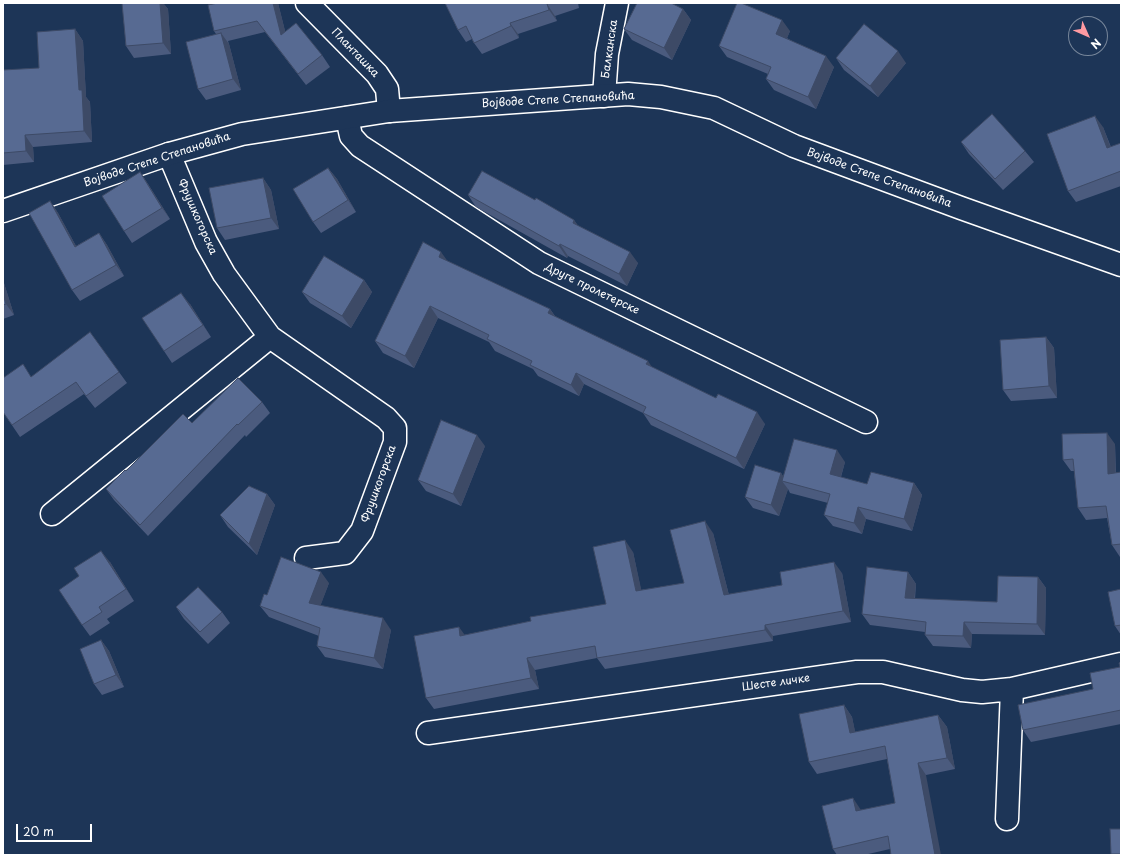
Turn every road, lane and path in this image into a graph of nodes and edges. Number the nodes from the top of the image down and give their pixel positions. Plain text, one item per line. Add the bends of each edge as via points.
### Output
1 (307, 3) edge
2 (617, 3) edge
3 (604, 96) junction
4 (389, 111) junction
5 (347, 118) junction
6 (169, 154) junction
7 (3, 211) edge
8 (1121, 265) edge
9 (270, 337) junction
10 (866, 422) dead end
11 (52, 514) dead end
12 (306, 558) dead end
13 (1121, 664) edge
14 (1012, 688) junction
15 (428, 733) dead end
16 (1007, 819) dead end

1 - 4 street, Планташка via 376,74 387,89
2 - 3 street, Балканска
3 - 4 street, Војводе Степе Степановића
3 - 8 street, Војводе Степе Степановића via 628,94 661,97 714,108 794,146
4 - 5 street, Војводе Степе Степановића
5 - 6 street, Војводе Степе Степановића via 242,134
5 - 10 street, Друге пролетерске via 351,136 360,146 539,263
6 - 7 street, Војводе Степе Степановића
6 - 9 street, Фрушкогорска via 206,242 224,274
9 - 11 street
9 - 12 street, Фрушкогорска via 386,418 395,428 395,442 362,531 345,553
13 - 14 street, Шесте личке
14 - 15 street, Шесте личке via 982,692 962,690 883,672 857,672
14 - 16 street

